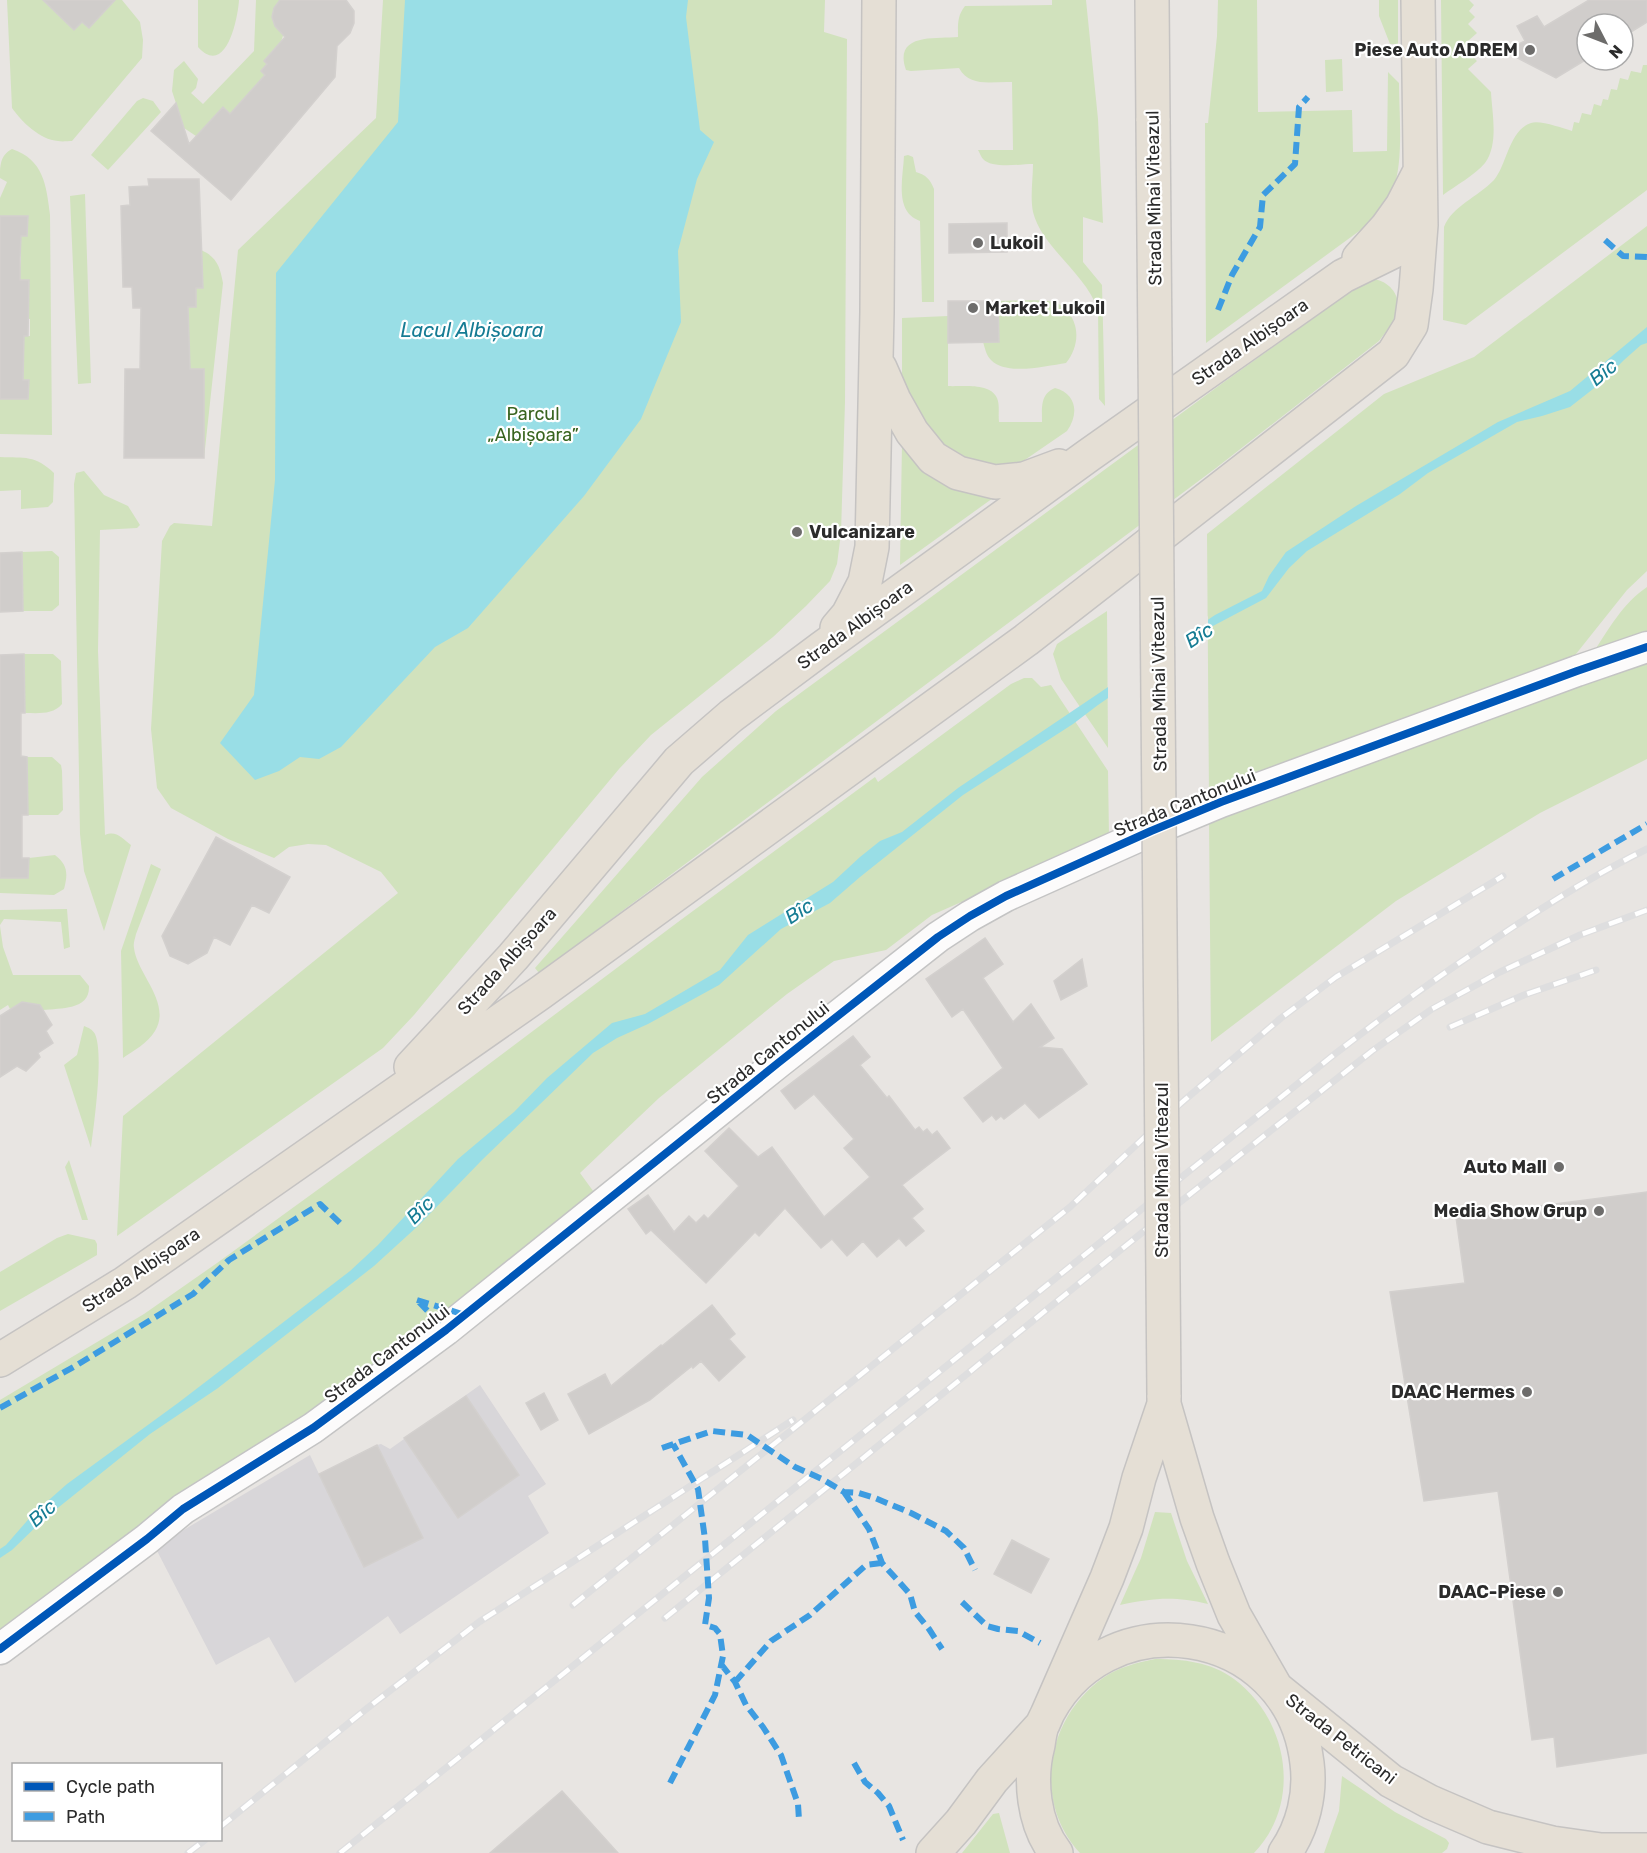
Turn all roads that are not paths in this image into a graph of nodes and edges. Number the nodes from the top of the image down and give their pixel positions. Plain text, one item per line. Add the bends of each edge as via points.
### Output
1 (879, 0) edge
2 (1152, 0) edge
3 (1418, 0) edge
4 (1420, 172) junction
5 (1421, 225) junction
6 (1343, 276) junction
7 (876, 359) junction
8 (1089, 455) junction
9 (1647, 647) edge
10 (822, 648) junction
11 (522, 946) junction
12 (540, 993) junction
13 (367, 1114) junction
14 (0, 1360) edge
15 (1164, 1400) junction
16 (0, 1649) edge
17 (1276, 1688) junction
18 (1043, 1724) junction
19 (1647, 1850) edge
20 (933, 1853) edge
21 (1056, 1853) edge
22 (1285, 1853) edge

1 - 7 main road
2 - 15 main road, Strada Mihai Viteazul, bridge
3 - 4 main road, Strada Albișoara
4 - 5 main road, Strada Albișoara
4 - 6 main road via 1387,227
5 - 6 main road, Strada Albișoara via 1394,251
5 - 12 main road, Strada Albișoara via 1412,325 1393,354 1026,639
6 - 8 main road, Strada Albișoara
7 - 8 main road via 912,432 933,458 958,473 995,482 1024,479
7 - 10 main road via 872,547 866,582 848,615
8 - 10 main road, Strada Albișoara
9 - 16 street, Strada Cantonului via 1221,802 969,916 778,1063 446,1330 313,1428 183,1509
10 - 11 main road, Strada Albișoara via 731,716 680,761
11 - 12 main road via 523,980 526,987
11 - 13 main road, Strada Albișoara
12 - 13 main road, Strada Albișoara
13 - 14 main road, Strada Albișoara via 125,1283
15 - 17 main road, Strada Mihai Viteazul via 1213,1563 1234,1615
15 - 18 main road, Strada Mihai Viteazul via 1122,1538
17 - 18 main road via 1250,1664 1219,1648 1185,1640 1150,1640 1116,1650 1086,1668 1061,1693
17 - 19 main road, Strada Petricani via 1391,1781 1449,1810 1488,1827 1552,1843 1601,1850
17 - 22 main road via 1302,1735 1309,1778 1305,1810
18 - 20 main road
18 - 21 main road via 1033,1764 1035,1806

